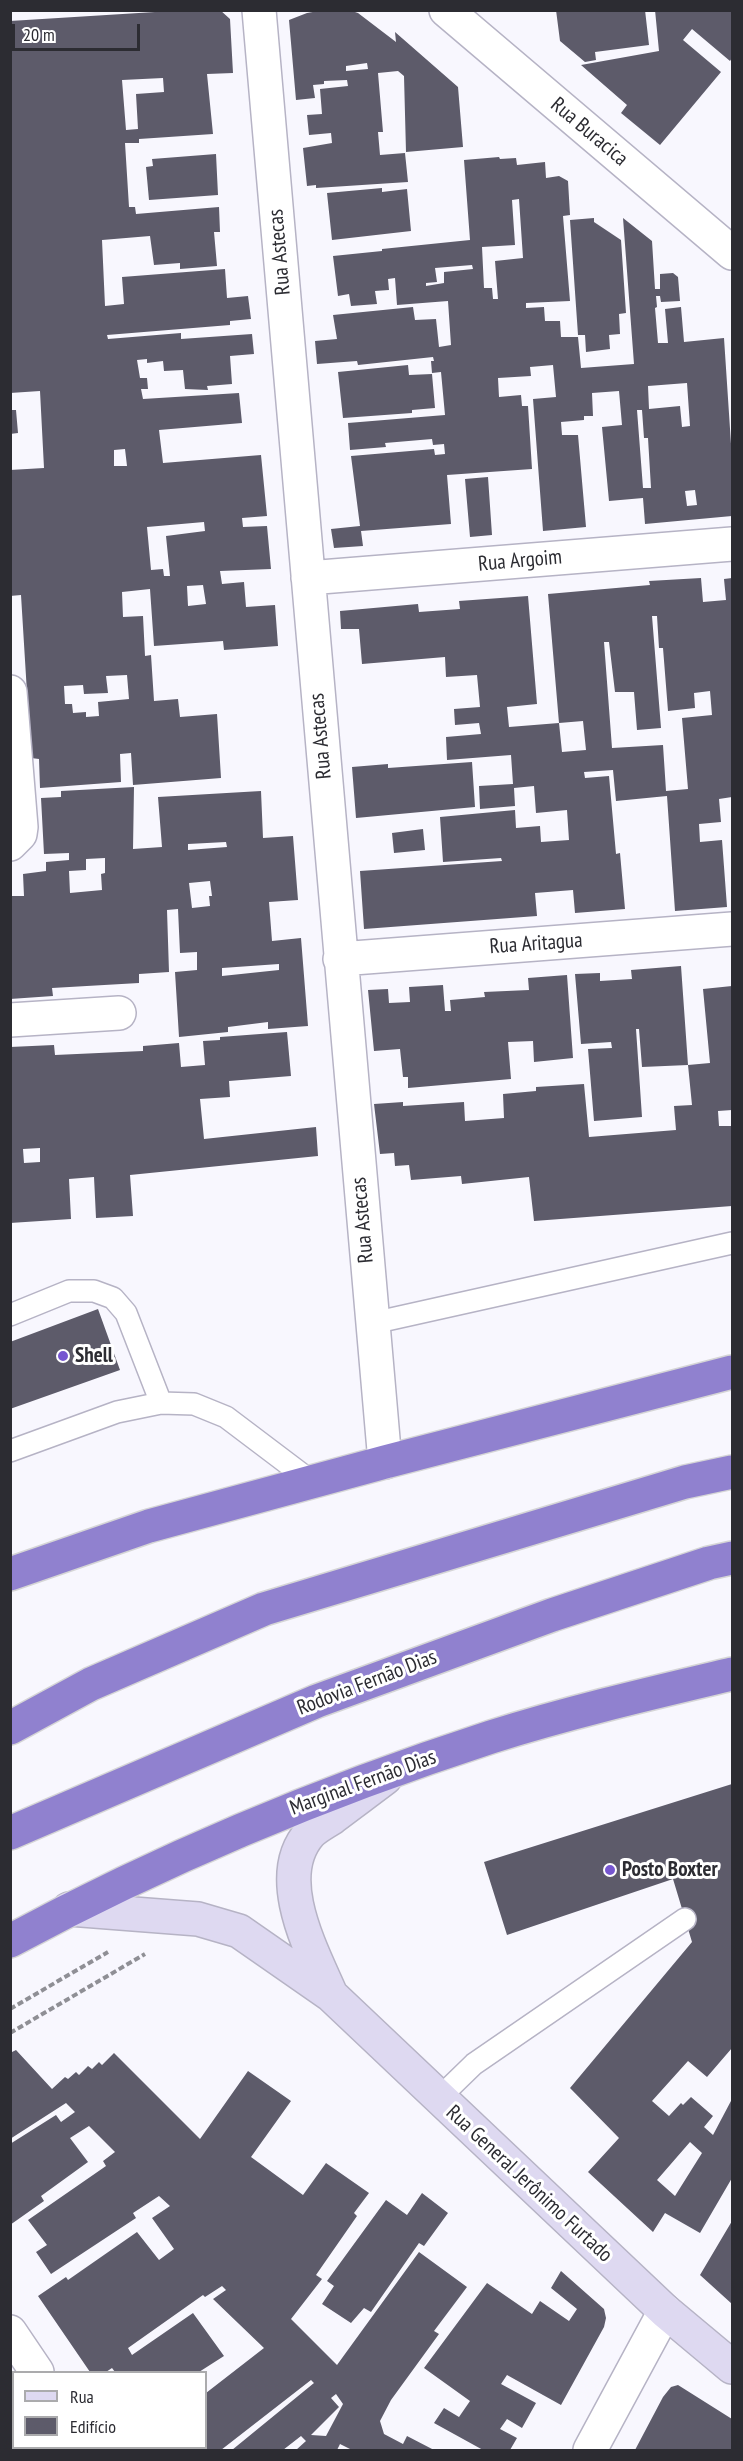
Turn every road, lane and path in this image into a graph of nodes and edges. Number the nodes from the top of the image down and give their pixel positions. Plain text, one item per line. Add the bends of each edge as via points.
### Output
1 (259, 10) edge
2 (446, 10) edge
3 (732, 254) edge
4 (732, 544) edge
5 (308, 578) junction
6 (10, 692) edge
7 (10, 844) edge
8 (732, 929) edge
9 (340, 959) junction
10 (119, 1013) dead end
11 (10, 1020) edge
12 (732, 1243) edge
13 (10, 1315) edge
14 (373, 1323) junction
15 (732, 1372) edge
16 (161, 1403) junction
17 (10, 1451) edge
18 (385, 1462) junction
19 (732, 1472) edge
20 (312, 1482) junction
21 (732, 1558) edge
22 (10, 1574) edge
23 (732, 1674) edge
24 (10, 1728) edge
25 (398, 1769) junction
26 (10, 1833) edge
27 (69, 1909) junction
28 (685, 1919) dead end
29 (10, 1941) edge
30 (153, 1950) dead end
31 (111, 1951) dead end
32 (331, 1995) junction
33 (10, 2009) edge
34 (10, 2033) edge
35 (439, 2098) junction
36 (664, 2312) junction
37 (10, 2332) edge
38 (732, 2367) edge
39 (36, 2371) edge
40 (590, 2451) edge

1 - 5 street, Rua Astecas
2 - 3 street, Rua Buracica
4 - 5 street, Rua Argoim
5 - 9 street, Rua Astecas
6 - 7 street via 21,827
8 - 9 street, Rua Aritagua
9 - 14 street, Rua Astecas
10 - 11 street
12 - 14 lane
13 - 16 lane via 69,1291 94,1291 113,1298 126,1313
14 - 18 street, Rua Astecas
15 - 18 highway
16 - 17 lane via 117,1412
16 - 20 lane via 194,1404 226,1417
18 - 20 highway
19 - 24 highway via 685,1482 264,1609 91,1684
20 - 22 highway via 149,1526
21 - 26 highway, Rodovia Fernão Dias via 552,1615 317,1701
23 - 25 highway, Marginal Fernão Dias via 493,1737
25 - 27 highway, Marginal Fernão Dias via 210,1842
25 - 32 main road, Rua General Jerônimo Furtado via 311,1833 298,1853 296,1903
27 - 29 highway, Marginal Fernão Dias
27 - 32 main road, Rua General Jerônimo Furtado via 198,1919 239,1931
28 - 35 lane via 474,2064
30 - 34 path
31 - 33 path
32 - 35 main road, Rua General Jerônimo Furtado
35 - 36 main road, Rua General Jerônimo Furtado
36 - 38 main road, Rua General Jerônimo Furtado
36 - 40 street
37 - 39 street

